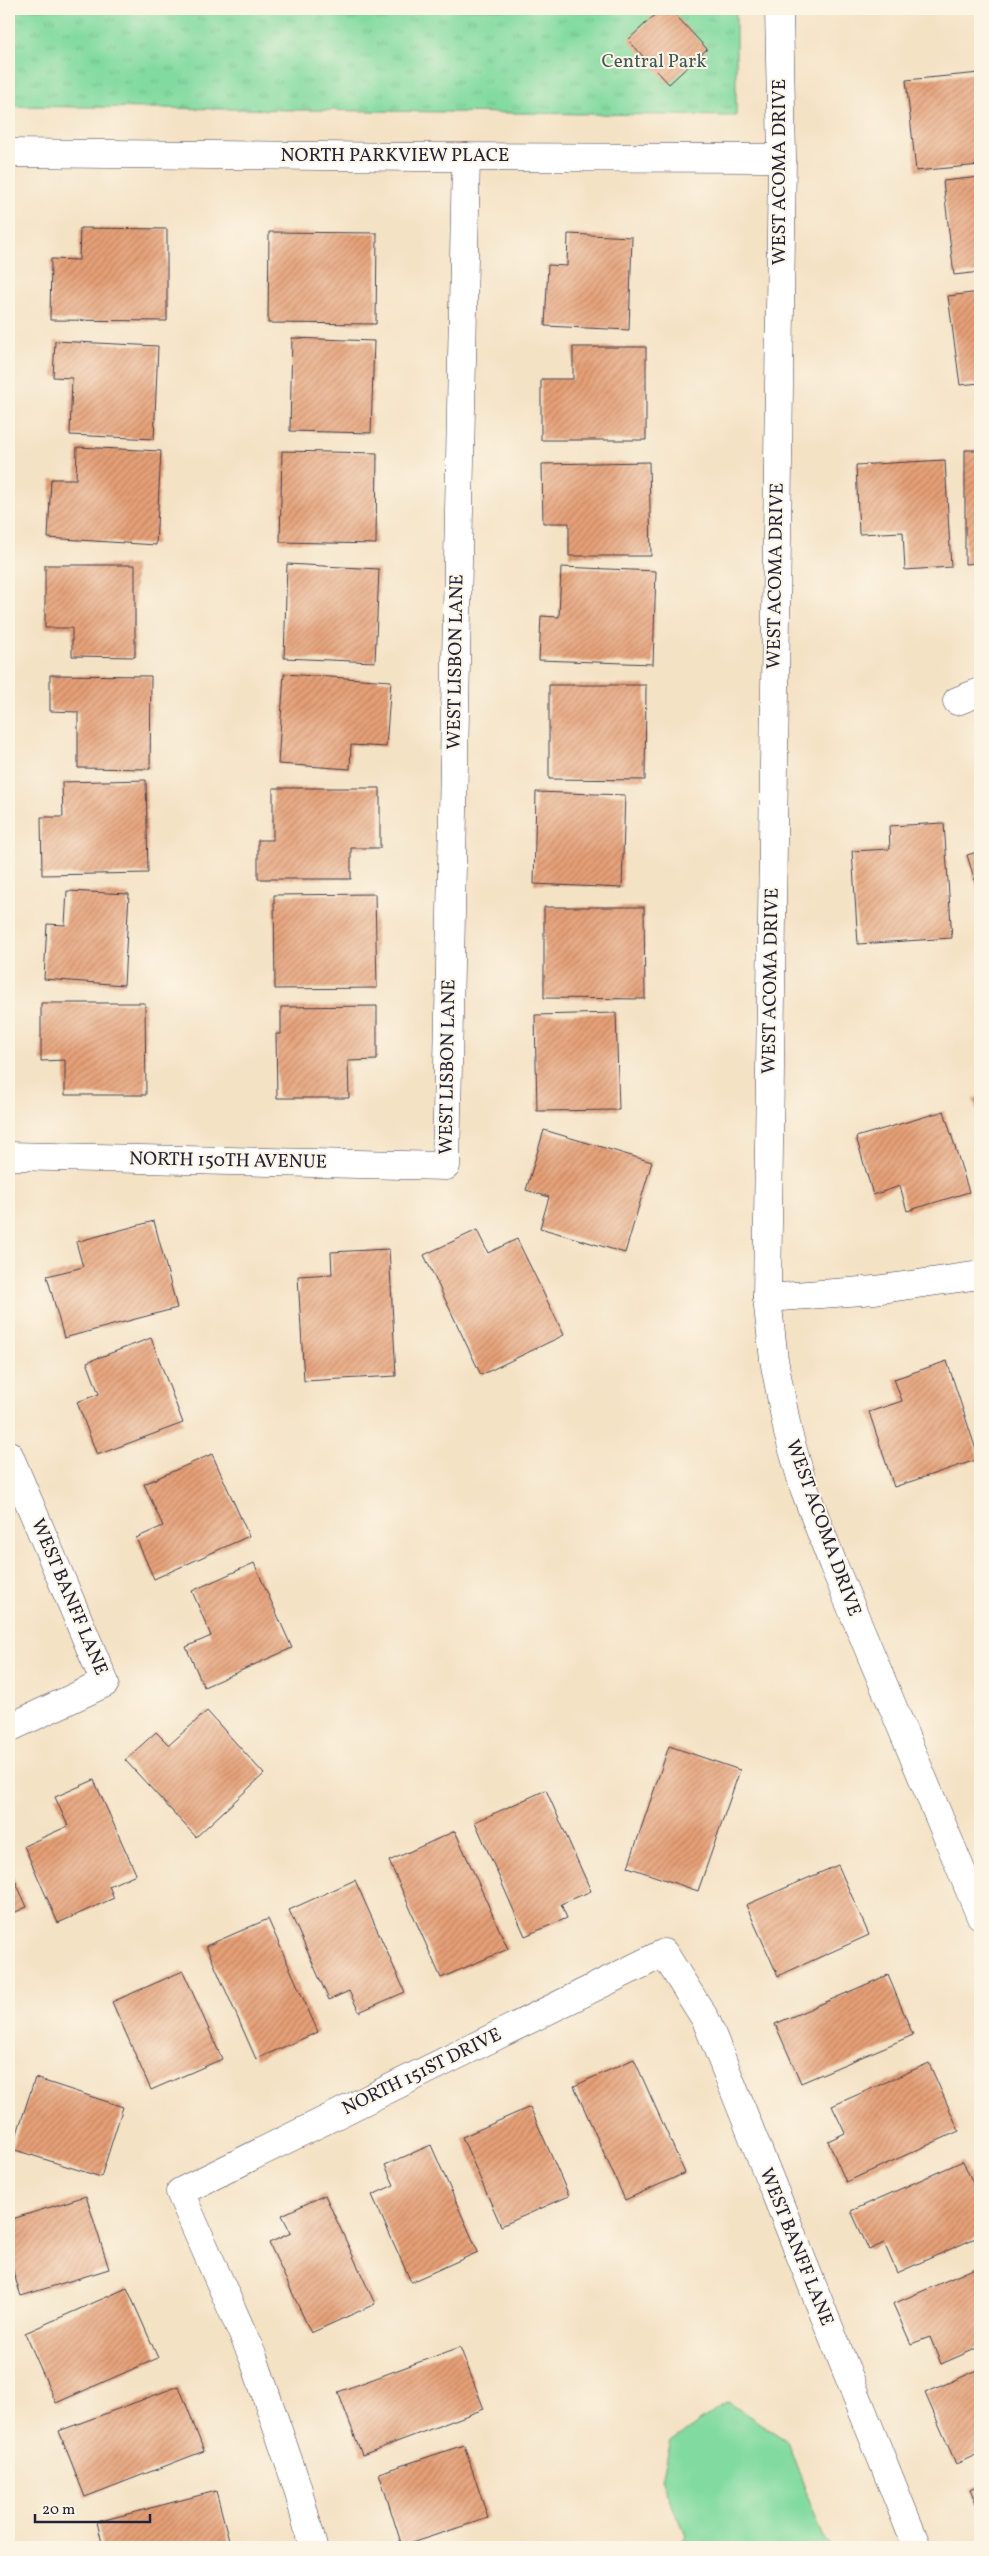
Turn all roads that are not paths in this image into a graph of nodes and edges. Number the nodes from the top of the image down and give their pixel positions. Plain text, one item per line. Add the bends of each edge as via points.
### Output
1 (779, 9) edge
2 (9, 153) edge
3 (466, 157) junction
4 (782, 158) junction
5 (9, 1156) edge
6 (446, 1166) joint
7 (980, 1275) edge
8 (767, 1298) junction
9 (9, 1455) edge
10 (9, 1728) edge
11 (980, 1915) edge
12 (664, 1953) joint
13 (313, 2547) edge
14 (917, 2547) edge

1 - 4 street, WEST ACOMA DRIVE
2 - 3 street, NORTH PARKVIEW PLACE
3 - 4 street, NORTH PARKVIEW PLACE
3 - 6 street, WEST LISBON LANE
4 - 8 street, WEST ACOMA DRIVE
5 - 6 street, NORTH 150TH AVENUE
7 - 8 street via 875,1290
8 - 11 street, WEST ACOMA DRIVE via 774,1360 788,1433 804,1488
9 - 10 street, WEST BANFF LANE via 105,1683
12 - 13 street, NORTH 151ST DRIVE via 180,2192 254,2357 297,2486
12 - 14 street, WEST BANFF LANE via 706,2020

